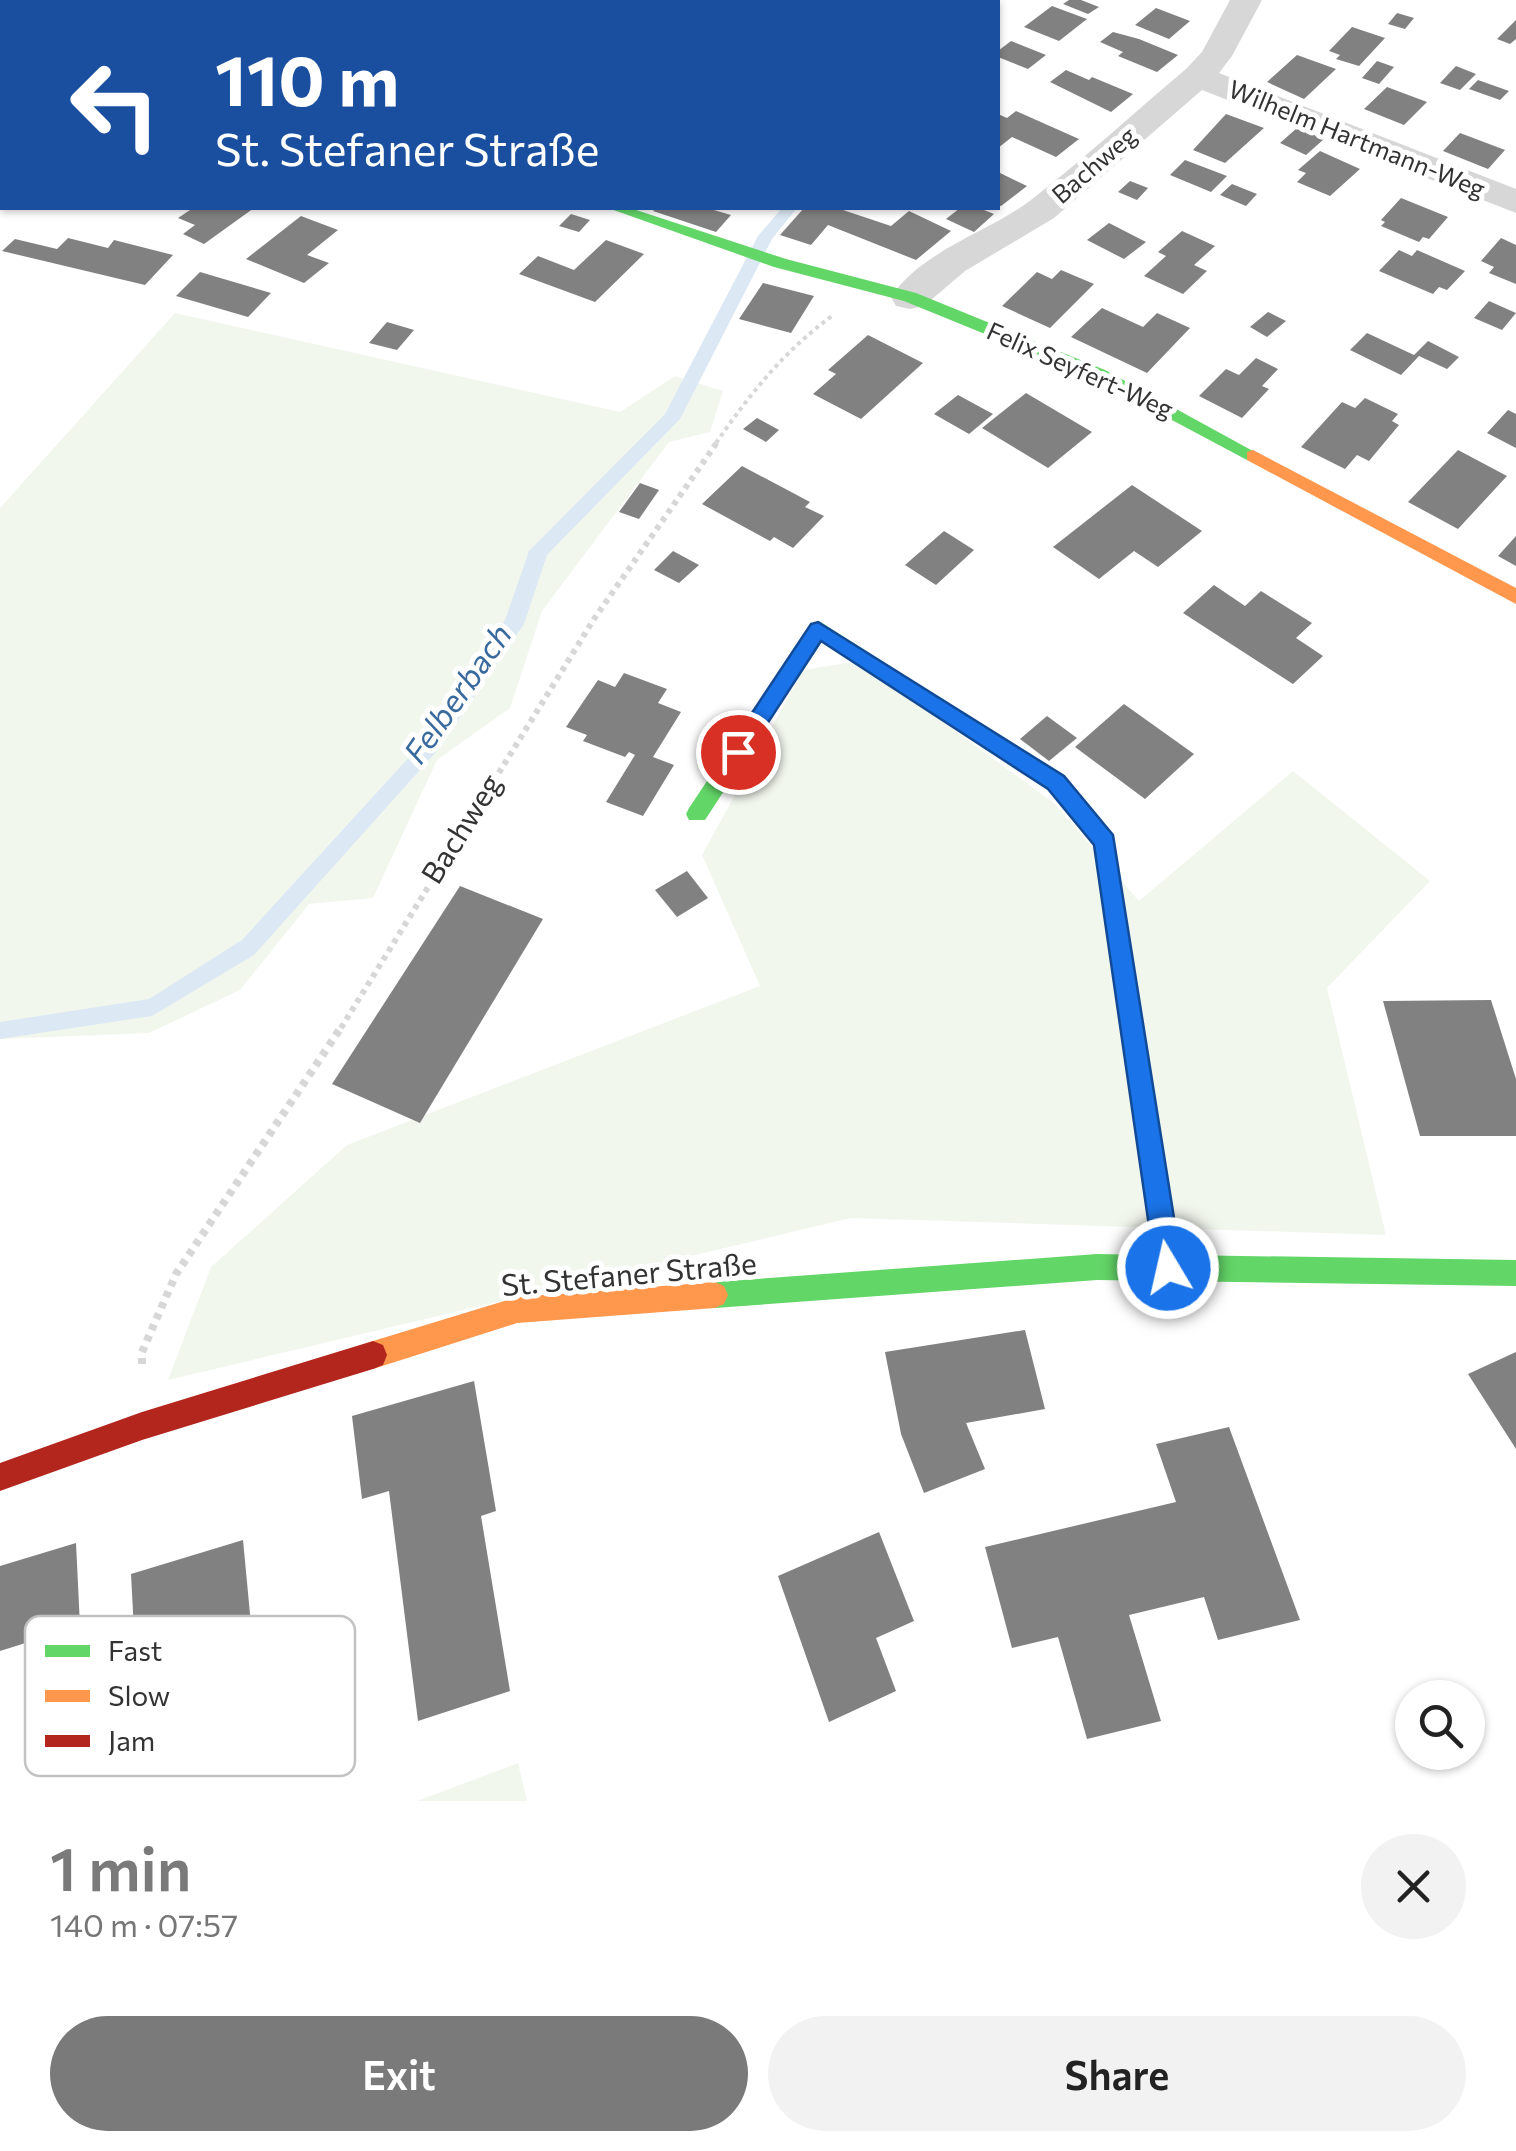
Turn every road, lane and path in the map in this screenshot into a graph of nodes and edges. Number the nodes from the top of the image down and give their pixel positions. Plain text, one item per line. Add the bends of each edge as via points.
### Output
1 (1246, 0) edge
2 (1198, 76) junction
3 (1516, 202) edge
4 (622, 210) edge
5 (894, 294) junction
6 (1516, 597) edge
7 (697, 814) dead end
8 (1168, 1268) junction
9 (1516, 1273) edge
10 (142, 1426) junction
11 (0, 1477) edge

1 - 2 street, Bachweg
2 - 3 street, Wilhelm Hartmann-Weg
2 - 5 street, Bachweg via 1042,210
4 - 5 street, Felix Seyfert-Weg
5 - 6 street, Felix Seyfert-Weg via 1116,382
5 - 10 path, Bachweg via 798,341 752,392 594,619 311,1076 176,1274 142,1352
7 - 8 street via 818,630 1056,783 1105,842
8 - 9 street, St. Stefaner Straße
8 - 10 street, St. Stefaner Straße via 517,1310
10 - 11 street, St. Stefaner Straße

